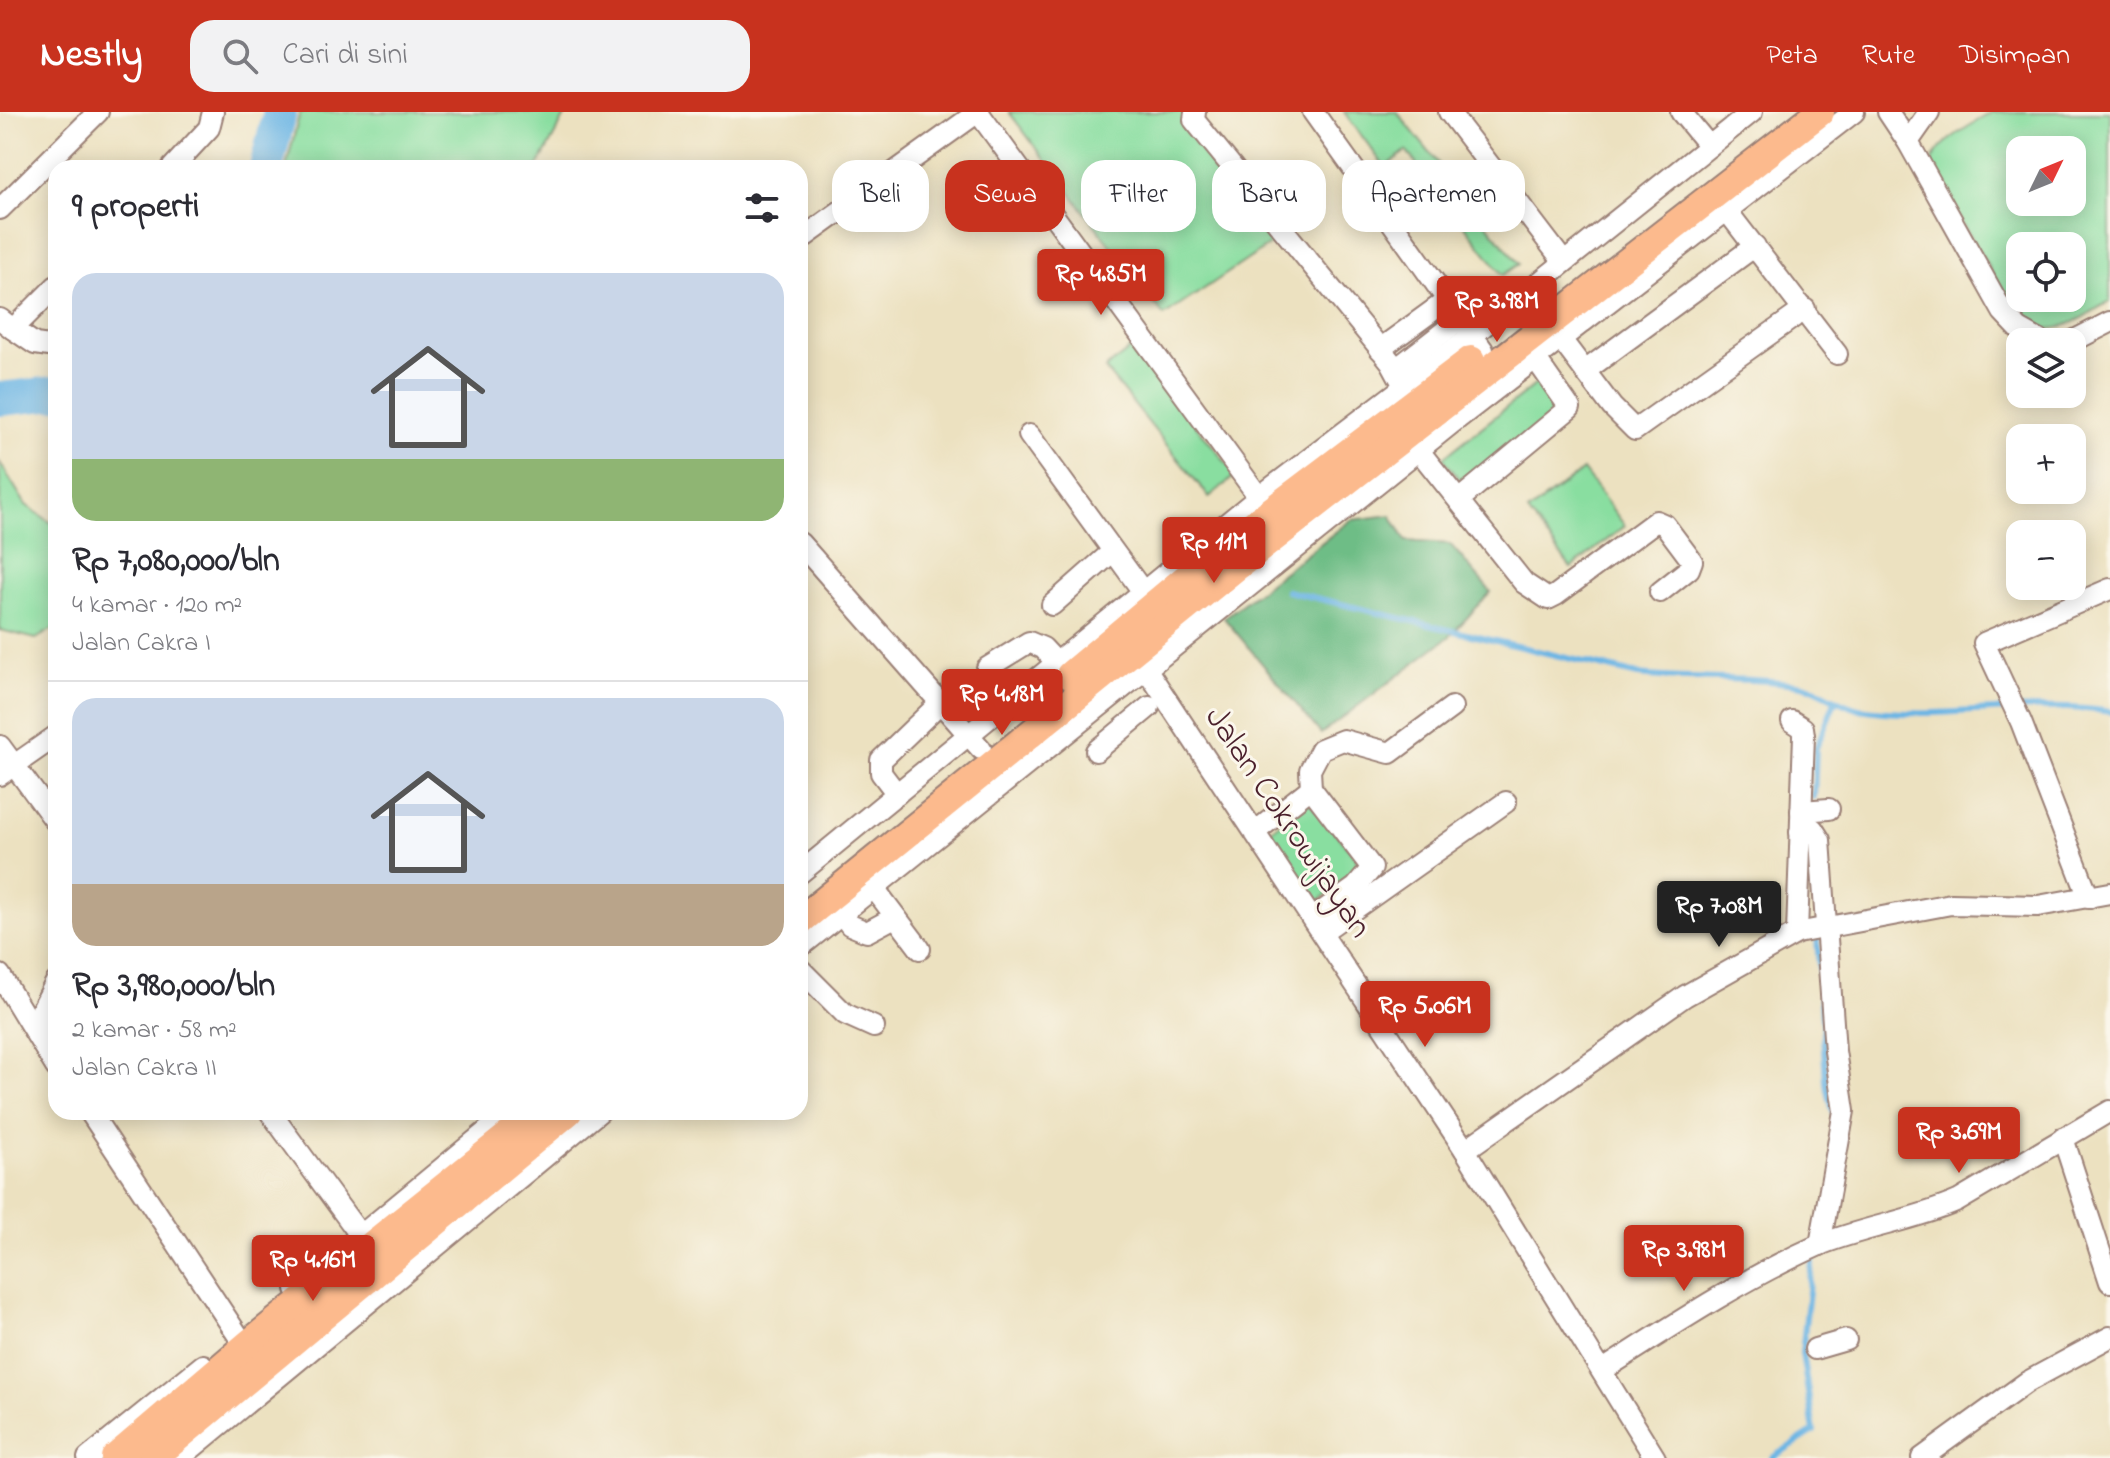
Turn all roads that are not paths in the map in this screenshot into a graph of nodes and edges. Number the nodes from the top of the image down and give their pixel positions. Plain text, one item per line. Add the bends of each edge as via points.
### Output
1 (98, 112) edge
2 (213, 112) edge
3 (978, 112) edge
4 (1195, 112) edge
5 (1313, 112) edge
6 (1449, 112) edge
7 (1681, 112) edge
8 (1752, 112) edge
9 (1788, 112) edge
10 (1820, 112) edge
11 (1854, 112) edge
12 (1888, 112) edge
13 (1929, 112) edge
14 (1908, 142) junction
15 (1709, 146) junction
16 (50, 160) edge
17 (179, 160) edge
18 (48, 161) edge
19 (0, 209) edge
20 (1727, 211) junction
21 (1687, 228) junction
22 (808, 234) edge
23 (1755, 246) junction
24 (1563, 261) junction
25 (48, 292) edge
26 (1446, 301) junction
27 (1805, 309) junction
28 (2110, 322) edge
29 (6, 324) edge
30 (2018, 328) edge
31 (2086, 334) edge
32 (1471, 335) junction
33 (1560, 338) junction
34 (48, 346) edge
35 (1380, 349) junction
36 (1529, 350) junction
37 (1837, 354) dead end
38 (1585, 371) junction
39 (1404, 386) junction
40 (1029, 435) dead end
41 (1412, 442) junction
42 (1259, 497) junction
43 (1460, 499) junction
44 (808, 552) edge
45 (1112, 552) junction
46 (2110, 589) edge
47 (1660, 592) dead end
48 (1148, 599) junction
49 (1052, 605) dead end
50 (1057, 663) junction
51 (987, 668) dead end
52 (1147, 670) junction
53 (1109, 700) junction
54 (941, 702) junction
55 (1149, 707) dead end
56 (1452, 707) dead end
57 (1792, 721) dead end
58 (1126, 726) junction
59 (48, 742) edge
60 (975, 742) junction
61 (0, 746) edge
62 (1096, 751) dead end
63 (8, 771) edge
64 (1311, 788) junction
65 (897, 794) junction
66 (1506, 802) dead end
67 (48, 814) edge
68 (1811, 821) junction
69 (1255, 832) junction
70 (808, 866) edge
71 (874, 888) junction
72 (808, 889) edge
73 (2110, 893) edge
74 (2089, 898) junction
75 (808, 914) edge
76 (842, 914) junction
77 (895, 917) junction
78 (1318, 925) junction
79 (1813, 929) junction
80 (808, 941) edge
81 (920, 949) dead end
82 (0, 975) edge
83 (808, 977) edge
84 (48, 997) edge
85 (874, 1027) dead end
86 (44, 1045) junction
87 (48, 1052) edge
88 (2110, 1111) edge
89 (95, 1120) edge
90 (276, 1120) edge
91 (503, 1120) edge
92 (525, 1120) edge
93 (558, 1120) edge
94 (589, 1120) edge
95 (2063, 1138) junction
96 (479, 1148) junction
97 (1465, 1150) junction
98 (360, 1235) junction
99 (1816, 1247) junction
100 (2110, 1282) edge
101 (239, 1337) junction
102 (2110, 1337) edge
103 (1846, 1340) dead end
104 (1815, 1349) dead end
105 (1603, 1370) junction
106 (186, 1456) edge
107 (88, 1458) edge
108 (115, 1458) edge
109 (153, 1458) edge
110 (1655, 1458) edge
111 (1922, 1458) edge

1 - 16 street
2 - 17 street via 209,128
3 - 22 street
3 - 42 street
4 - 35 street via 1194,120
5 - 26 street
6 - 24 street
7 - 15 street
8 - 15 street
9 - 32 highway
10 - 21 highway
11 - 20 street
12 - 14 street
13 - 14 street
14 - 30 street via 2003,312
15 - 24 street
18 - 19 street
20 - 21 street
20 - 23 street
21 - 33 street
21 - 36 highway
23 - 27 street
23 - 38 street
24 - 32 street
25 - 29 street
26 - 32 street
26 - 35 street
27 - 37 street
27 - 38 street via 1635,430
28 - 31 street
29 - 34 street via 35,344
32 - 39 highway
32 - 39 street
33 - 36 street
33 - 38 street
35 - 39 street
36 - 41 highway
36 - 43 street via 1570,408
39 - 42 street
39 - 48 highway via 1222,548
40 - 45 street
41 - 43 street
41 - 52 street
41 - 75 highway via 1113,665
42 - 48 street
43 - 47 street via 1524,583 1548,599 1652,523 1661,523 1692,564
44 - 54 street
45 - 48 street
45 - 49 street
46 - 74 street via 1984,643 2021,722
48 - 50 street
48 - 60 highway
50 - 51 street via 1029,642
50 - 60 street
52 - 53 street
52 - 69 street, Jalan Cokrowijayan
53 - 58 street
53 - 71 street
54 - 60 street
54 - 65 street via 881,760 881,773
55 - 58 street
56 - 64 street via 1390,753 1343,740 1321,749 1312,760
57 - 68 street via 1803,728
58 - 62 street
59 - 63 street
60 - 65 street
60 - 72 highway
61 - 63 street
63 - 67 street
64 - 69 street
64 - 78 street via 1372,868
65 - 70 street
66 - 78 street
68 - 79 street
68 - 79 street via 1820,840
69 - 78 street, Jalan Cokrowijayan
71 - 76 street
71 - 77 street
73 - 74 street
74 - 79 street via 2038,906 1951,904
76 - 77 street via 850,925 867,932
76 - 80 street
77 - 81 street
78 - 97 street, Jalan Cokrowijayan
79 - 97 street via 1685,996
79 - 99 street via 1831,978 1844,1111
82 - 86 street
83 - 85 street via 845,1014
84 - 86 street via 42,1009
86 - 87 street
88 - 95 street
89 - 101 street
90 - 98 street
91 - 96 street
92 - 96 highway
93 - 109 highway
94 - 106 street
95 - 99 street via 1933,1212
95 - 100 street
96 - 98 street
96 - 108 highway
97 - 105 street, Jalan Cokrowijayan
98 - 101 street
99 - 105 street via 1705,1306
101 - 107 street
102 - 111 street via 2027,1382
103 - 104 street
105 - 110 street, Jalan Cokrowijayan

